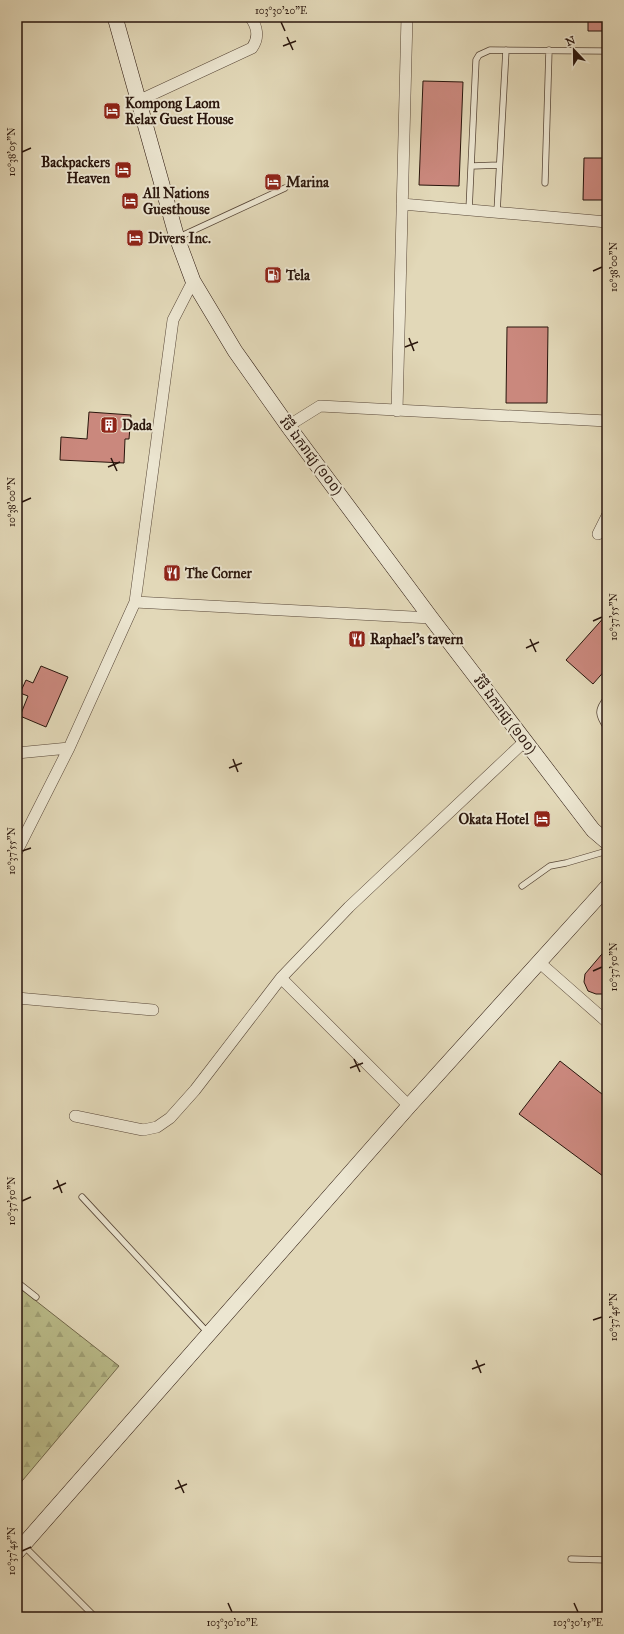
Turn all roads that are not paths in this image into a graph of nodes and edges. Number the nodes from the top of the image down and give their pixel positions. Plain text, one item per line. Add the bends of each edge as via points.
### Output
1 (115, 17) edge
2 (250, 17) edge
3 (407, 17) edge
4 (506, 50) junction
5 (549, 50) junction
6 (602, 51) dead end
7 (138, 101) junction
8 (499, 165) junction
9 (472, 166) junction
10 (545, 183) dead end
11 (285, 188) dead end
12 (402, 204) junction
13 (469, 210) junction
14 (497, 212) junction
15 (607, 222) edge
16 (177, 238) junction
17 (193, 281) junction
18 (397, 411) junction
19 (607, 421) edge
20 (288, 426) junction
21 (607, 516) edge
22 (598, 534) dead end
23 (135, 602) junction
24 (431, 618) junction
25 (607, 698) edge
26 (607, 728) edge
27 (525, 741) junction
28 (69, 748) junction
29 (17, 753) edge
30 (607, 842) edge
31 (17, 851) edge
32 (607, 851) edge
33 (522, 886) dead end
34 (607, 887) edge
35 (540, 962) junction
36 (281, 978) junction
37 (17, 998) edge
38 (153, 1010) dead end
39 (607, 1022) edge
40 (409, 1106) junction
41 (75, 1116) dead end
42 (82, 1197) dead end
43 (17, 1282) edge
44 (36, 1297) dead end
45 (209, 1334) junction
46 (20, 1549) edge
47 (571, 1559) dead end
48 (607, 1560) edge
49 (95, 1617) edge

1 - 7 street, វិថី ឯករាជ្យ (១០០)
2 - 7 street via 256,24 257,34 257,42 252,48
3 - 12 street
4 - 5 lane
4 - 8 lane
4 - 9 lane via 490,50 479,55 476,60
5 - 6 lane
5 - 10 lane
7 - 16 street, វិថី ឯករាជ្យ (១០០)
8 - 9 lane
8 - 14 lane
9 - 13 lane
11 - 16 lane
12 - 13 street
12 - 18 street
13 - 14 street
14 - 15 street
16 - 17 street, វិថី ឯករាជ្យ (១០០)
17 - 20 street, វិថី ឯករាជ្យ (១០០) via 235,351
17 - 23 street via 173,320
18 - 19 street
18 - 20 street via 320,406
20 - 24 street, វិថី ឯករាជ្យ (១០០)
21 - 22 street
23 - 24 street
23 - 28 street
24 - 27 street, វិថី ឯករាជ្យ (១០០)
25 - 26 lane via 599,712
27 - 30 street, វិថី ឯករាជ្យ (១០០) via 593,830
27 - 36 street via 349,907
28 - 29 street
28 - 31 street
32 - 33 lane via 550,866
34 - 35 street
35 - 39 street
35 - 40 street
36 - 40 street
36 - 41 street via 195,1090 158,1128 143,1130
37 - 38 street
40 - 45 street
42 - 45 lane
43 - 44 lane
45 - 46 street
46 - 49 lane
47 - 48 lane

